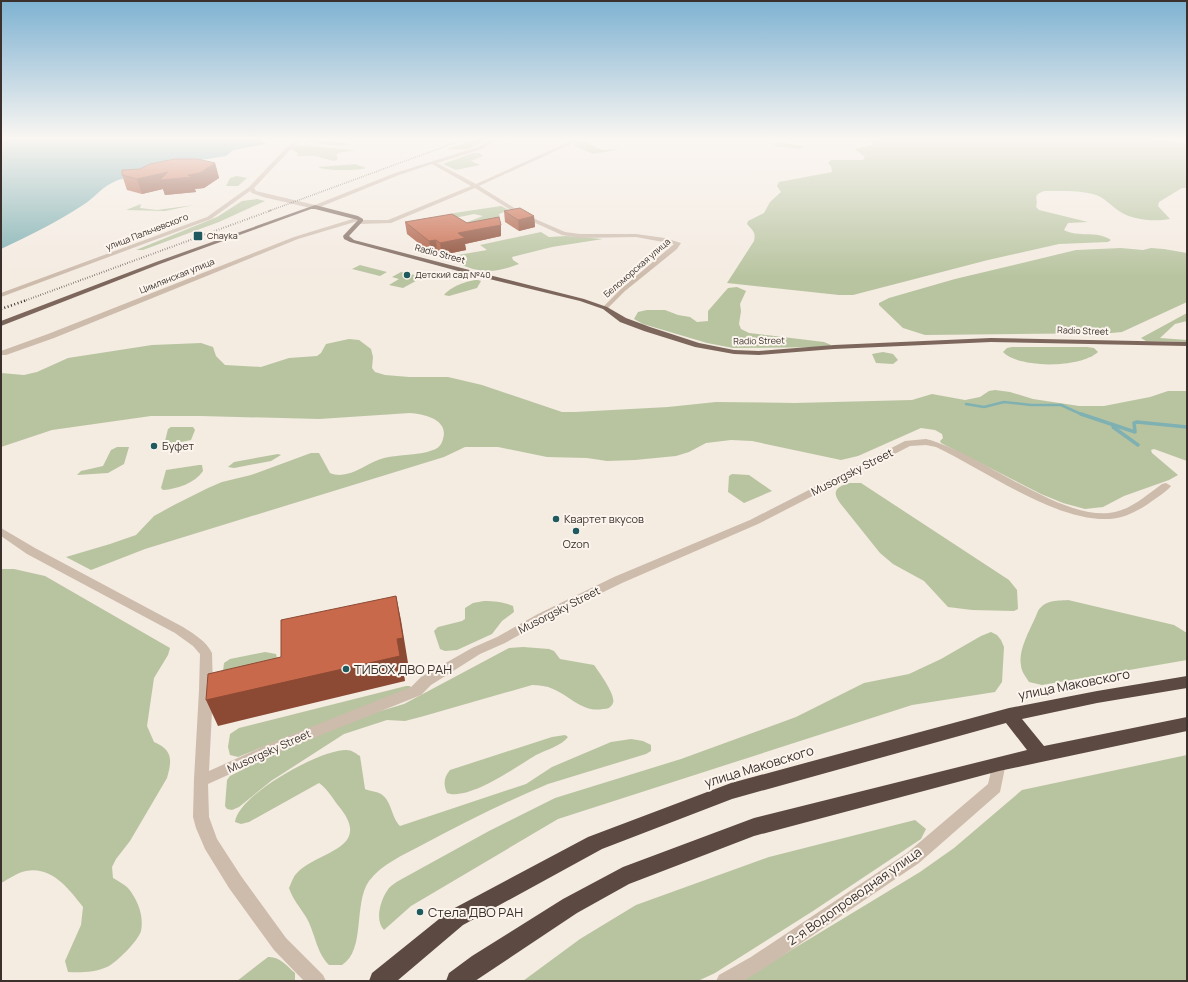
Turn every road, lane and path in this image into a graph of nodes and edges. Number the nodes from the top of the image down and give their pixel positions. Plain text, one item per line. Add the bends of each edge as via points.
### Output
1 (254, 185) edge
2 (370, 185) edge
3 (475, 186) joint
4 (251, 188) junction
5 (315, 207) junction
6 (360, 221) junction
7 (1, 295) edge
8 (605, 308) junction
9 (1, 324) edge
10 (1187, 344) edge
11 (3, 353) dead end
12 (1166, 486) dead end
13 (1, 532) edge
14 (1187, 682) edge
15 (1009, 715) junction
16 (1187, 724) edge
17 (1041, 755) junction
18 (999, 763) junction
19 (201, 779) junction
20 (317, 981) edge
21 (380, 981) edge
22 (457, 981) edge
23 (725, 981) edge

1 - 4 street, улица Пальчевского
2 - 5 street
3 - 6 street, Цимлянская улица via 389,222
3 - 8 street, Беломорская улица via 556,231 567,234 624,235 678,244
4 - 5 street via 265,196
4 - 7 street, улица Пальчевского via 209,218
5 - 6 main road
5 - 9 main road via 158,263
6 - 8 main road, Radio Street via 346,238
6 - 11 street, Цимлянская улица via 296,238
8 - 10 main road, Radio Street via 622,320 648,329 698,345 734,352 758,353 834,346 991,340
12 - 19 street, Musorgsky Street via 1133,509 1111,516 1075,511 1053,503 949,449 933,443 908,444 754,522 618,580 542,617 476,651 426,681 416,691
13 - 19 street via 198,643 206,653
14 - 15 highway, улица Маковского
15 - 17 highway
15 - 21 highway, улица Маковского via 731,791 595,843 456,918
16 - 17 highway
17 - 18 highway
18 - 22 highway via 754,827 623,877 570,906
18 - 23 street, 2-я Водопроводная улица via 994,787 912,858 757,963
19 - 20 street via 201,817 211,844 280,944

